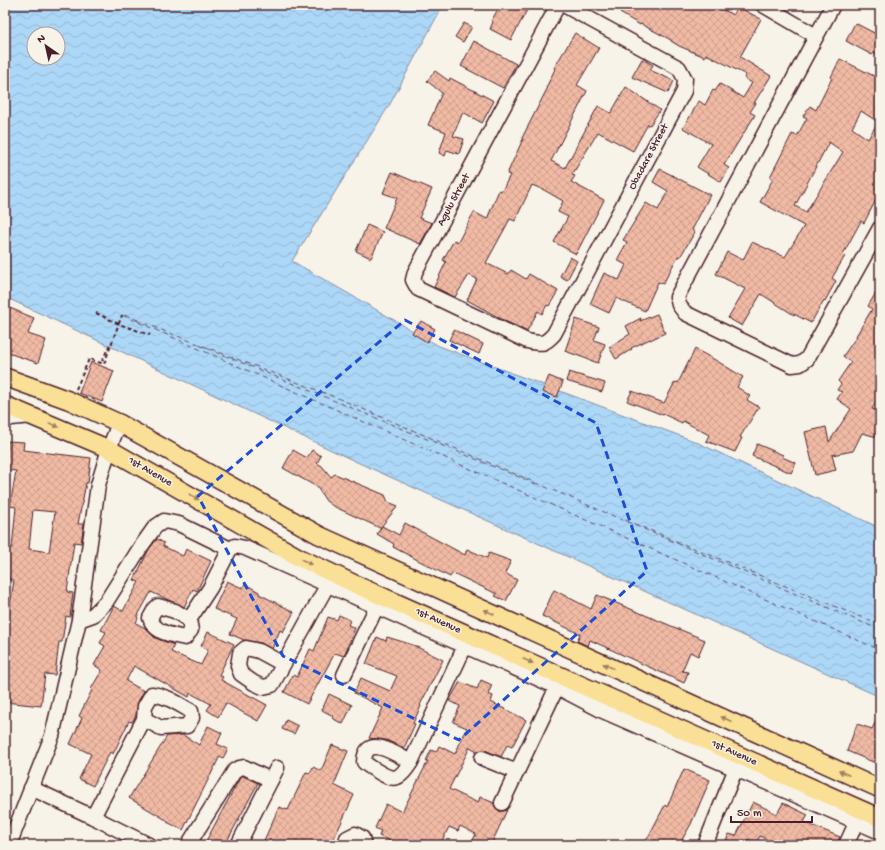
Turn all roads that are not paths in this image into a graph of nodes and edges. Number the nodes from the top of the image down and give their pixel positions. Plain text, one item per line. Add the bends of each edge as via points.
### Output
1 (558, 5) edge
2 (564, 5) edge
3 (763, 5) edge
4 (833, 5) edge
5 (816, 36) junction
6 (880, 228) edge
7 (527, 341) joint
8 (5, 377) edge
9 (5, 405) edge
10 (32, 416) junction
11 (5, 421) edge
12 (119, 423) junction
13 (109, 449) junction
14 (230, 549) junction
15 (328, 584) junction
16 (377, 606) junction
17 (79, 620) junction
18 (189, 620) dead end
19 (465, 646) junction
20 (283, 664) dead end
21 (344, 675) dead end
22 (557, 687) junction
23 (144, 719) dead end
24 (482, 758) dead end
25 (411, 762) dead end
26 (736, 768) junction
27 (517, 772) junction
28 (31, 788) junction
29 (880, 789) edge
30 (502, 803) dead end
31 (93, 817) junction
32 (880, 818) edge
33 (857, 821) junction
34 (880, 832) edge
35 (9, 845) edge
36 (149, 845) edge
37 (188, 845) edge
38 (238, 845) edge
39 (345, 845) edge
40 (364, 845) edge
41 (705, 845) edge
42 (846, 845) edge

1 - 7 street, Agulu Street via 413,280 418,289
2 - 7 street, Obadare Street via 679,68 685,79 684,91 554,334 547,342
3 - 5 street
4 - 5 street
5 - 6 street via 677,297 679,305 692,317 792,365 800,364 807,359
8 - 12 main road via 68,400
9 - 10 main road, 1st Avenue
10 - 11 street
10 -> 13 main road, 1st Avenue
12 - 13 street
29 -> 12 main road via 319,534
13 - 17 street via 98,485
13 -> 32 main road, 1st Avenue via 298,557
14 - 15 street via 235,546 245,548
14 - 17 street via 178,524 164,521 155,527 106,602 93,615
14 - 18 street via 210,588
15 - 16 street
15 - 20 street
16 - 19 street
16 - 21 street
17 - 28 street via 52,736
19 - 22 street
19 - 25 street
22 - 26 street via 603,711
22 - 27 street
23 - 31 street
24 - 27 street
26 - 33 street
26 - 41 street
27 - 30 street
28 - 31 street
28 - 35 street
31 - 36 street
33 - 34 street
33 - 42 street
37 - 38 street via 234,770 244,768 274,774
39 - 40 street via 347,838 355,834 362,838

